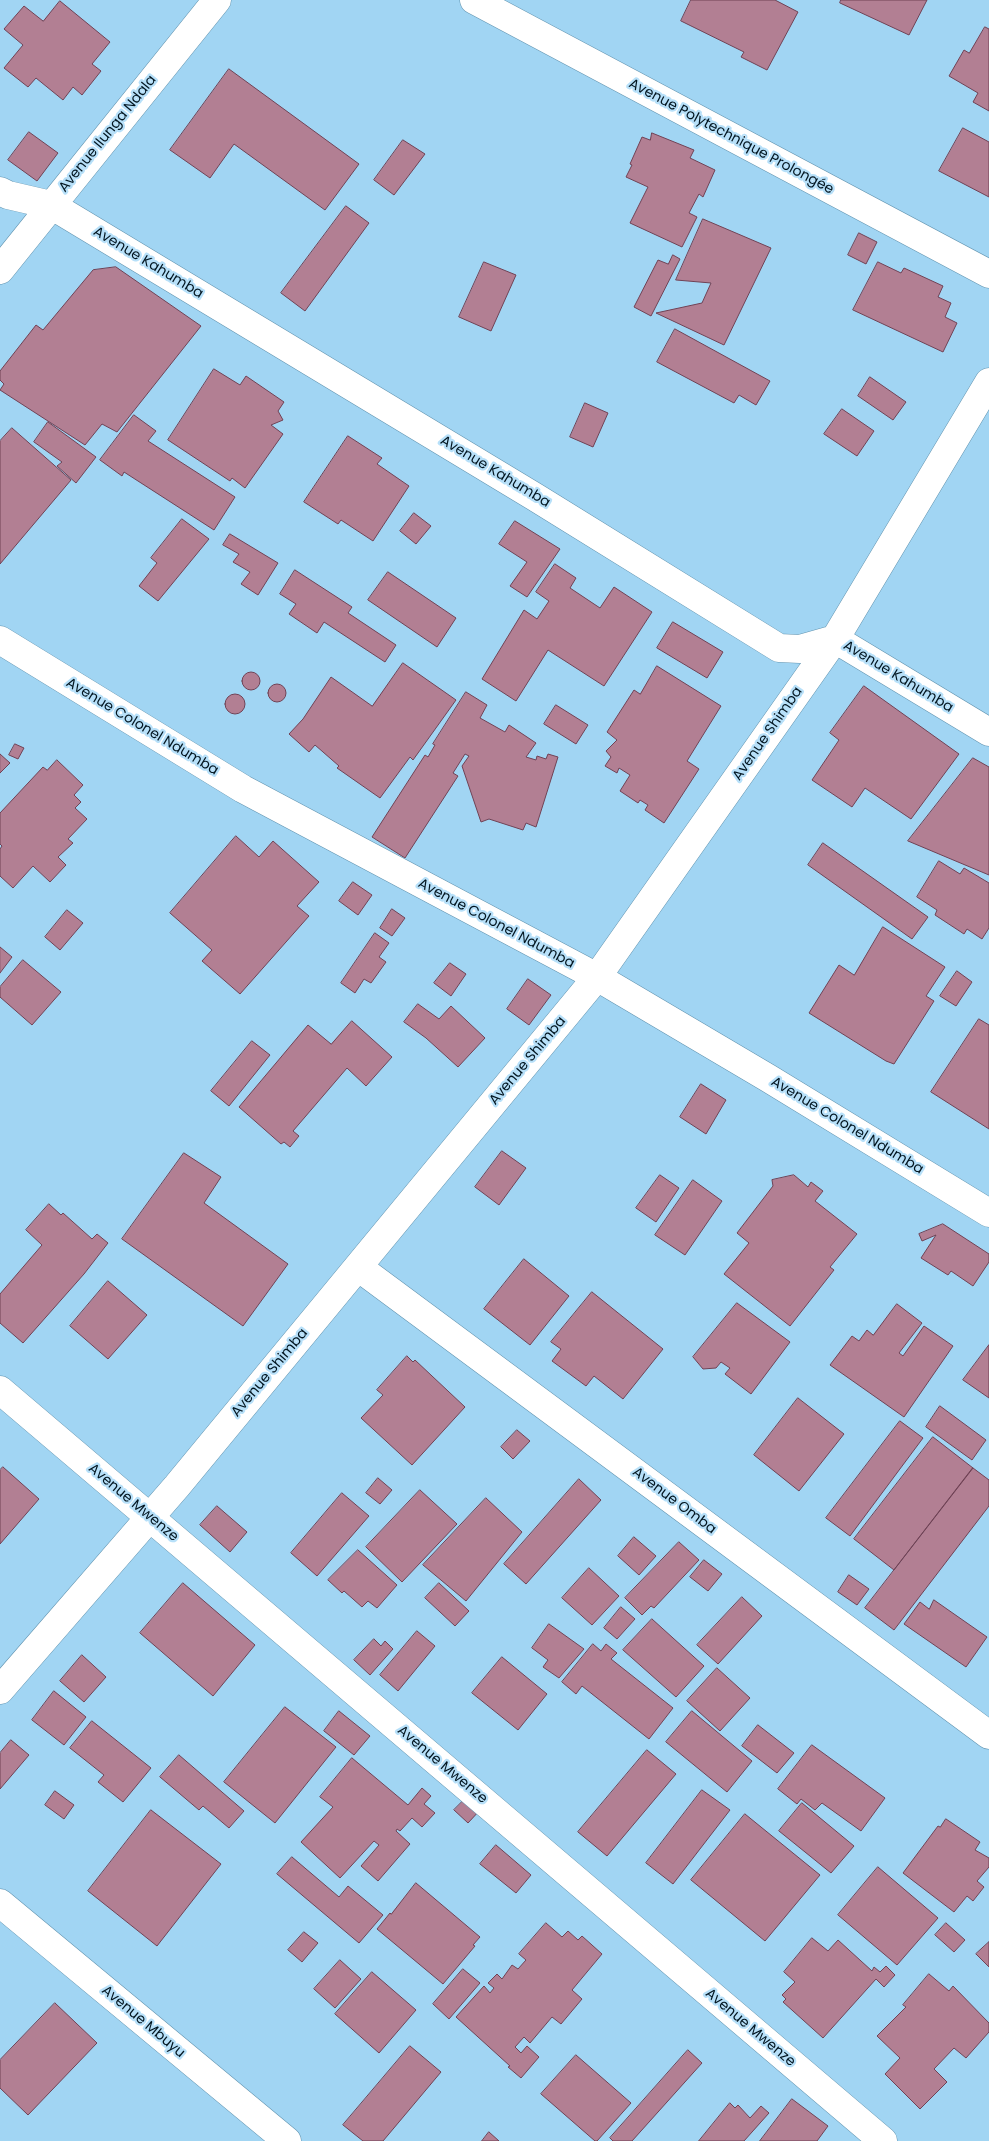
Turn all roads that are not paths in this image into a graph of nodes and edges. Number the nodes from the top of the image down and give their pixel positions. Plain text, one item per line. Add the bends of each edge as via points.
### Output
1 (216, 0) edge
2 (474, 0) edge
3 (0, 191) edge
4 (51, 205) junction
5 (0, 270) edge
6 (989, 274) edge
7 (989, 382) edge
8 (834, 639) junction
9 (0, 640) edge
10 (989, 732) edge
11 (597, 978) junction
12 (989, 1213) edge
13 (358, 1267) junction
14 (0, 1390) edge
15 (150, 1517) junction
16 (0, 1690) edge
17 (989, 1735) edge
18 (0, 1903) edge
19 (287, 2141) edge
20 (883, 2141) edge

1 - 4 street, Avenue Ilunga Ndala
2 - 6 street, Avenue Polytechnique Prolongée
3 - 4 street, Avenue Kahumba
4 - 5 street, Avenue Ilunga Ndala
4 - 8 street, Avenue Kahumba via 780,648 800,649
7 - 8 street, Avenue Shimba
8 - 10 street, Avenue Kahumba
8 - 11 street, Avenue Shimba
9 - 11 street, Avenue Colonel Ndumba via 243,789
11 - 12 street, Avenue Colonel Ndumba
11 - 13 street, Avenue Shimba
13 - 15 street, Avenue Shimba
13 - 17 street, Avenue Omba
14 - 15 street, Avenue Mwenze
15 - 16 street, Avenue Shimba
15 - 20 street, Avenue Mwenze
18 - 19 street, Avenue Mbuyu

